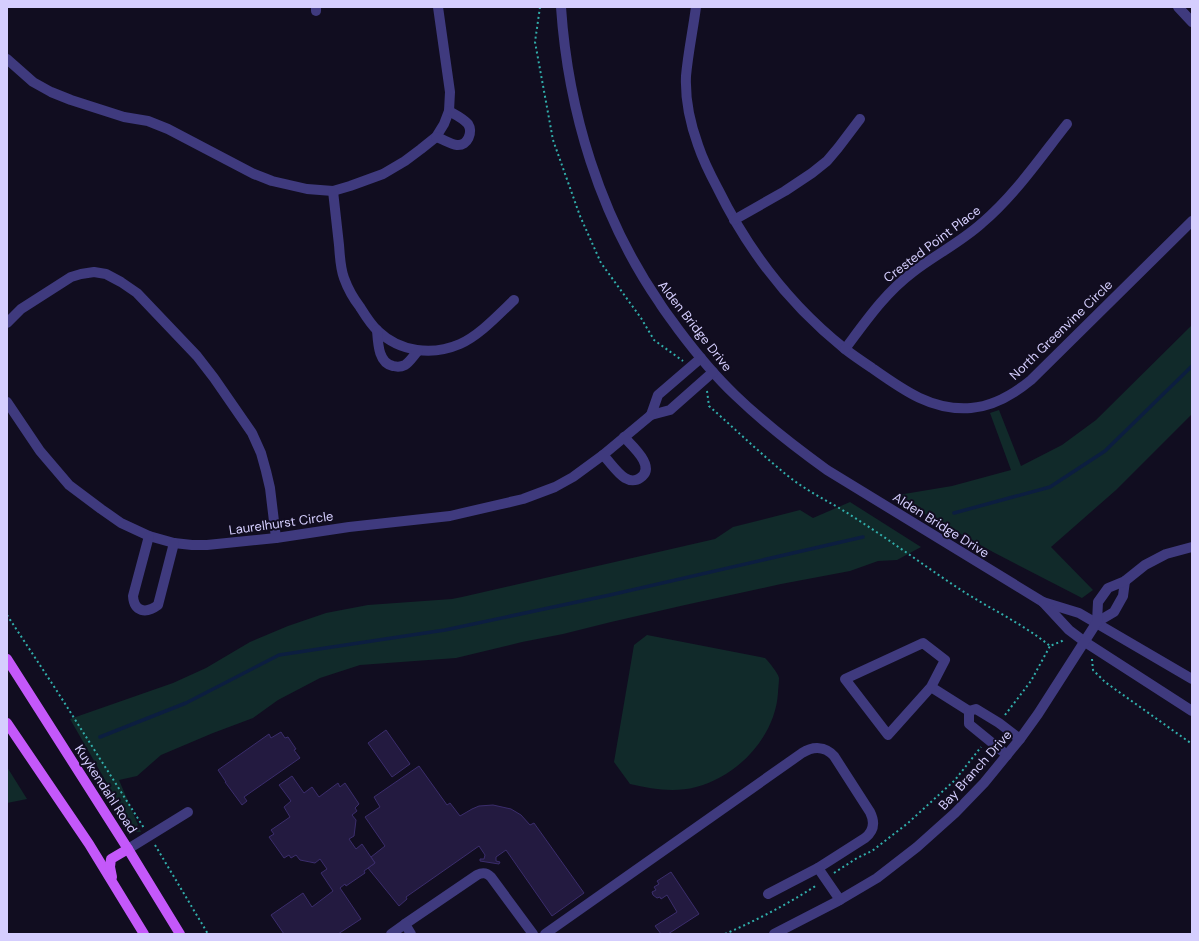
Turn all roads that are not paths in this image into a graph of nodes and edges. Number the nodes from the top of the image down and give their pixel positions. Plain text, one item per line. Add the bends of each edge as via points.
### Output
1 (438, 7) edge
2 (561, 7) edge
3 (696, 7) edge
4 (1178, 7) edge
5 (1192, 22) edge
6 (7, 58) edge
7 (449, 111) junction
8 (860, 119) dead end
9 (1067, 124) dead end
10 (436, 137) junction
11 (333, 191) junction
12 (734, 220) junction
13 (1192, 221) edge
14 (514, 300) dead end
15 (7, 323) edge
16 (377, 330) junction
17 (845, 349) junction
18 (418, 351) junction
19 (701, 358) junction
20 (713, 372) junction
21 (7, 402) edge
22 (651, 414) junction
23 (624, 438) junction
24 (603, 456) junction
25 (149, 536) junction
26 (276, 538) junction
27 (174, 543) junction
28 (1192, 547) edge
29 (1125, 581) junction
30 (1043, 602) junction
31 (1097, 622) junction
32 (1082, 646) junction
33 (7, 659) edge
34 (1192, 679) edge
35 (931, 687) junction
36 (969, 711) junction
37 (1192, 711) edge
38 (7, 723) edge
39 (1020, 738) junction
40 (1007, 755) junction
41 (188, 812) dead end
42 (128, 848) junction
43 (818, 868) junction
44 (114, 884) junction
45 (768, 894) dead end
46 (840, 900) junction
47 (405, 924) junction
48 (144, 934) edge
49 (180, 934) edge
50 (391, 934) edge
51 (412, 934) edge
52 (532, 934) edge
53 (545, 934) edge
54 (774, 934) edge

1 - 7 street via 450,92
2 - 19 street, Alden Bridge Drive via 579,122 603,197 638,268 659,302
3 - 12 street, North Greenvine Circle via 686,76 691,123 708,170
4 - 5 street
6 - 11 street via 33,82 51,92 168,129 272,182
7 - 10 street
7 - 10 street via 464,119 469,126 468,140 459,145
8 - 12 street via 827,161 785,191
9 - 17 street, Crested Point Place via 994,212 981,225 914,271 888,293
10 - 11 street via 421,150 383,174
11 - 16 street via 340,264 344,277 349,291
12 - 17 street, North Greenvine Circle via 778,283
13 - 17 street, North Greenvine Circle via 1031,380 1019,390 990,404 957,408 923,400 896,385
14 - 18 street via 475,335 460,344 440,350
15 - 26 street via 21,309 81,274 106,274 137,292 197,356 252,433 266,470
16 - 18 street via 394,342
16 - 18 street via 380,351 389,365 403,366
19 - 20 street, Alden Bridge Drive
19 - 22 street, Laurelhurst Circle via 658,395
20 - 22 street, Laurelhurst Circle via 670,410
20 - 30 street, Alden Bridge Drive via 764,422 827,470
21 - 25 street, Laurelhurst Circle via 40,451 69,485 122,523
22 - 23 street, Laurelhurst Circle
23 - 24 street, Laurelhurst Circle
23 - 24 street via 644,461 645,470 642,477 635,480 625,478
24 - 26 street, Laurelhurst Circle via 555,487 523,499 450,516
25 - 27 street, Laurelhurst Circle
25 - 27 street via 133,596 138,608 146,611 158,605
26 - 27 street, Laurelhurst Circle via 207,545
28 - 29 street via 1166,554 1145,565
29 - 31 street via 1124,596 1114,612
29 - 31 street via 1108,588 1098,602
30 - 31 street, Alden Bridge Drive via 1080,613
30 - 32 street, Alden Bridge Drive
31 - 32 street, Bay Branch Drive
31 - 34 street, Alden Bridge Drive
32 - 37 street, Alden Bridge Drive
32 - 39 street, Bay Branch Drive via 1043,708
33 - 42 main road, Kuykendahl Road
35 - 35 street via 888,736 845,679 923,643 945,660
35 - 36 street
36 - 39 street via 976,709
36 - 40 street via 969,724
38 - 44 main road
39 - 40 street, Bay Branch Drive
40 - 46 street, Bay Branch Drive via 955,813 917,847 877,878
41 - 42 street
42 - 44 main road via 111,859
42 - 49 main road, Kuykendahl Road
43 - 45 street
43 - 46 street
43 - 53 street via 868,835 874,822 834,756 823,749 813,748 802,752
44 - 48 main road
46 - 54 street, Bay Branch Drive
47 - 50 street
47 - 51 street
47 - 52 street via 477,875 487,873

